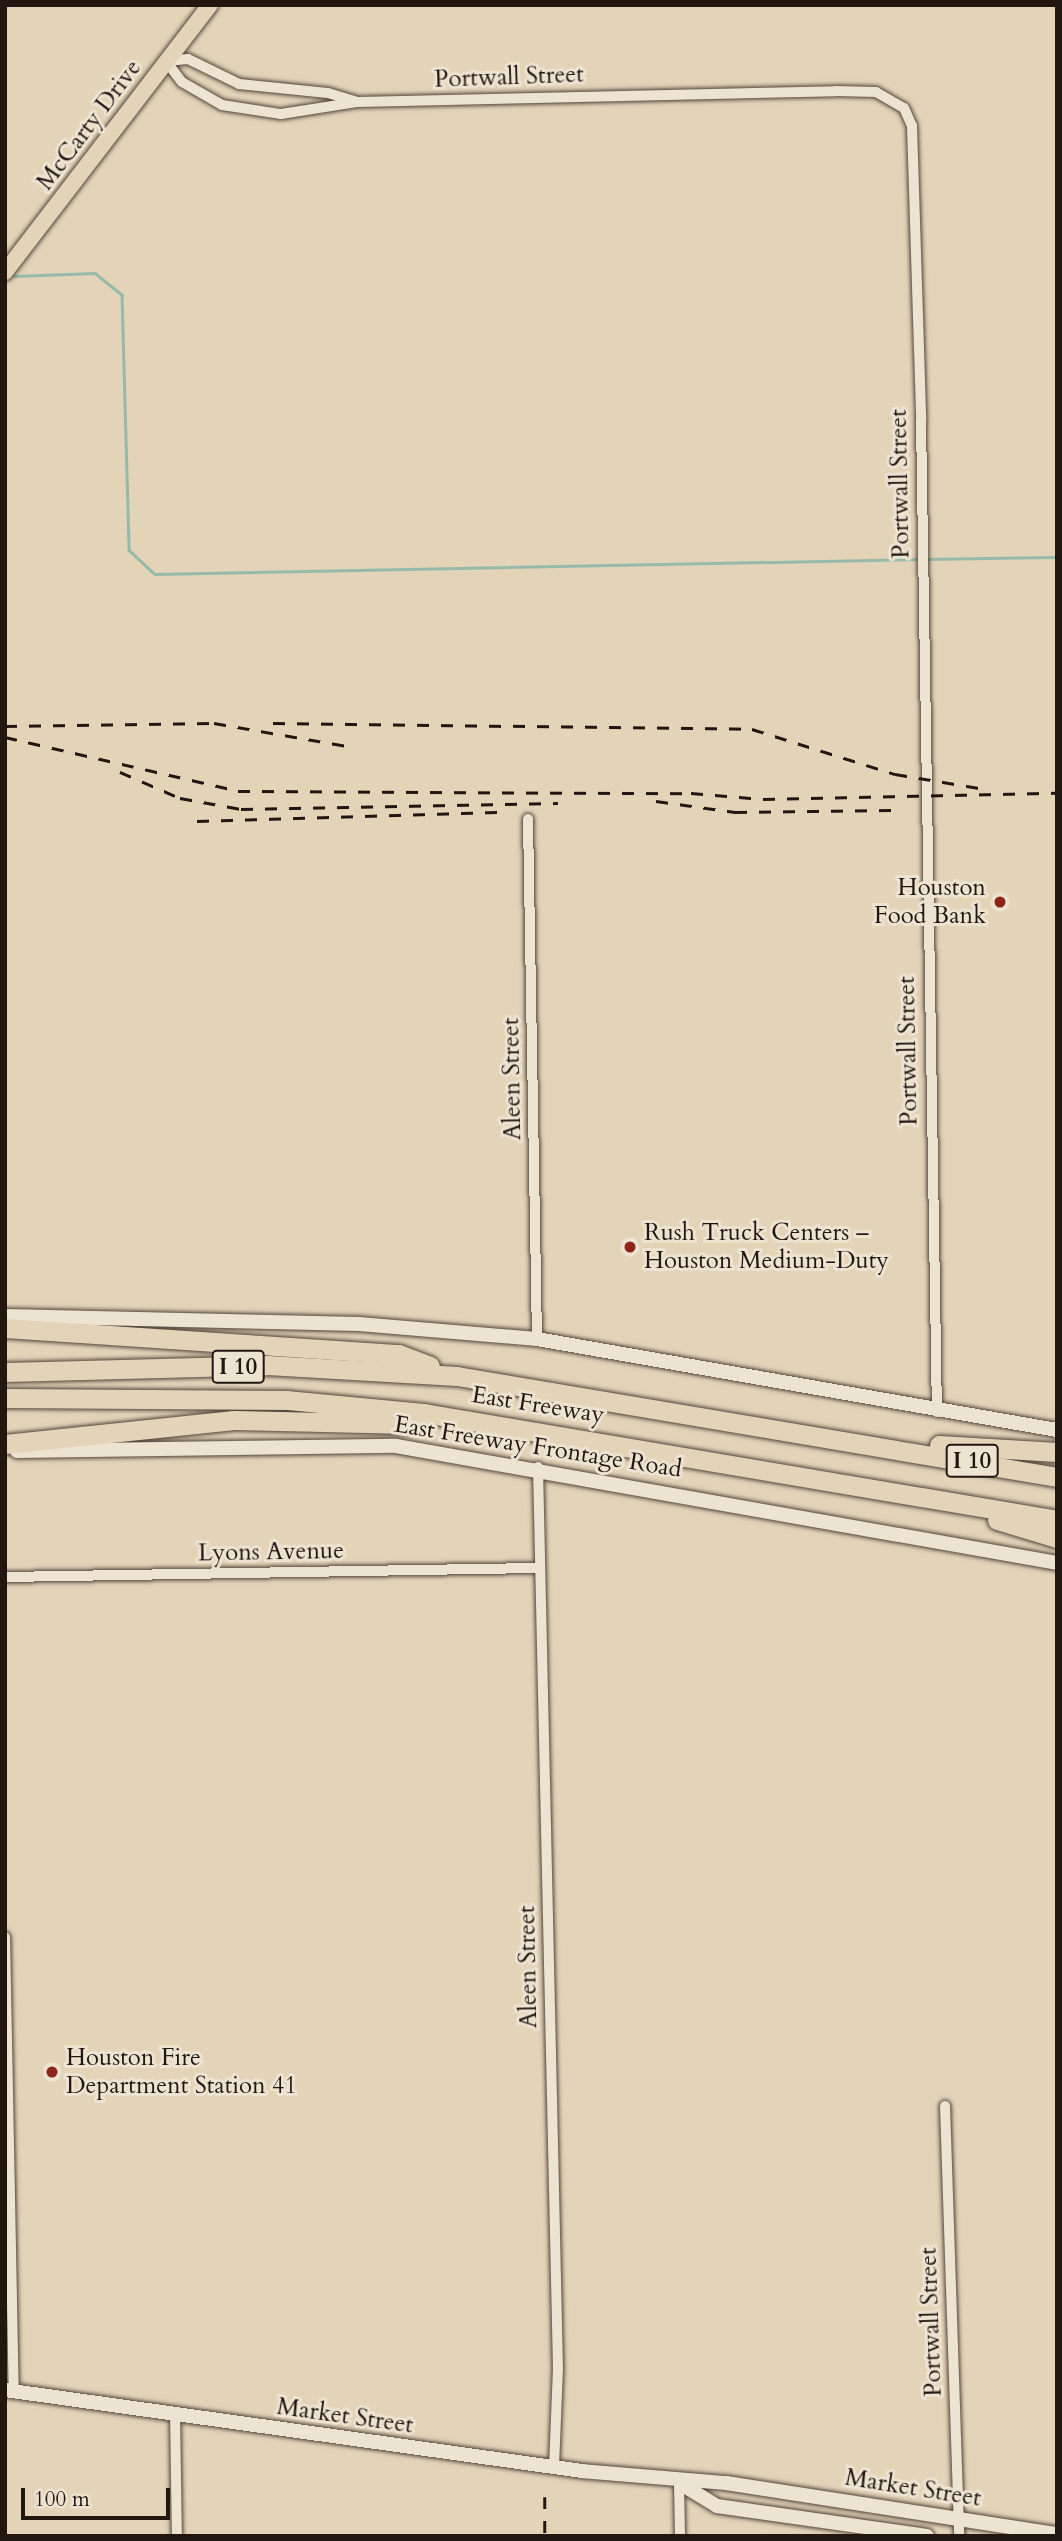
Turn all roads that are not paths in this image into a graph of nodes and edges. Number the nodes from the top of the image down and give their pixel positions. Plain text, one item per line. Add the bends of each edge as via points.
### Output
1 (210, 5) edge
2 (166, 61) junction
3 (358, 102) junction
4 (5, 272) edge
5 (528, 819) dead end
6 (5, 1316) edge
7 (5, 1328) edge
8 (537, 1339) junction
9 (5, 1372) edge
10 (457, 1376) junction
11 (5, 1398) edge
12 (937, 1412) junction
13 (531, 1428) junction
14 (1057, 1430) edge
15 (5, 1444) edge
16 (887, 1445) junction
17 (5, 1452) edge
18 (1057, 1452) edge
19 (538, 1466) junction
20 (1057, 1477) edge
21 (905, 1493) junction
22 (1057, 1520) edge
23 (1057, 1538) edge
24 (1057, 1563) edge
25 (538, 1568) junction
26 (5, 1577) edge
27 (5, 1937) edge
28 (6, 2033) edge
29 (945, 2106) dead end
30 (10, 2391) edge
31 (175, 2414) junction
32 (554, 2468) junction
33 (679, 2483) junction
34 (958, 2517) junction
35 (1057, 2534) edge
36 (177, 2536) edge
37 (680, 2536) edge
38 (927, 2536) edge
39 (959, 2536) edge

1 - 2 main road, McCarty Drive
2 - 3 street, Portwall Street via 188,59 239,84 328,93
2 - 3 street, Portwall Street via 182,82 222,105 281,114
2 - 4 main road, McCarty Drive
3 - 12 street, Portwall Street via 876,92 893,98 912,126
5 - 8 street, Aleen Street
6 - 8 main road via 359,1324
7 - 10 highway via 399,1354
8 - 12 main road
9 - 10 highway, East Freeway / I 10 via 267,1365
10 - 16 highway, East Freeway / I 10
11 - 13 highway, East Freeway / I 10 via 287,1401
12 - 14 main road
13 - 15 highway via 234,1420
13 - 21 highway, East Freeway / I 10
16 - 18 highway
16 - 20 highway, East Freeway / I 10
17 - 19 main road, East Freeway Frontage Road via 355,1443
19 - 24 main road, East Freeway Frontage Road
19 - 25 street, Aleen Street
21 - 22 highway, East Freeway / I 10
21 - 23 highway
25 - 26 street, Lyons Avenue
25 - 32 street, Aleen Street via 558,2368
27 - 28 street
28 - 30 street
29 - 34 street, Portwall Street
30 - 31 main road, Market Street
31 - 32 main road, Market Street
31 - 36 street
32 - 33 main road, Market Street
33 - 34 main road, Market Street via 732,2483
33 - 37 street
33 - 38 main road, Market Street via 717,2506
34 - 35 main road, Market Street
34 - 39 street, Portwall Street

